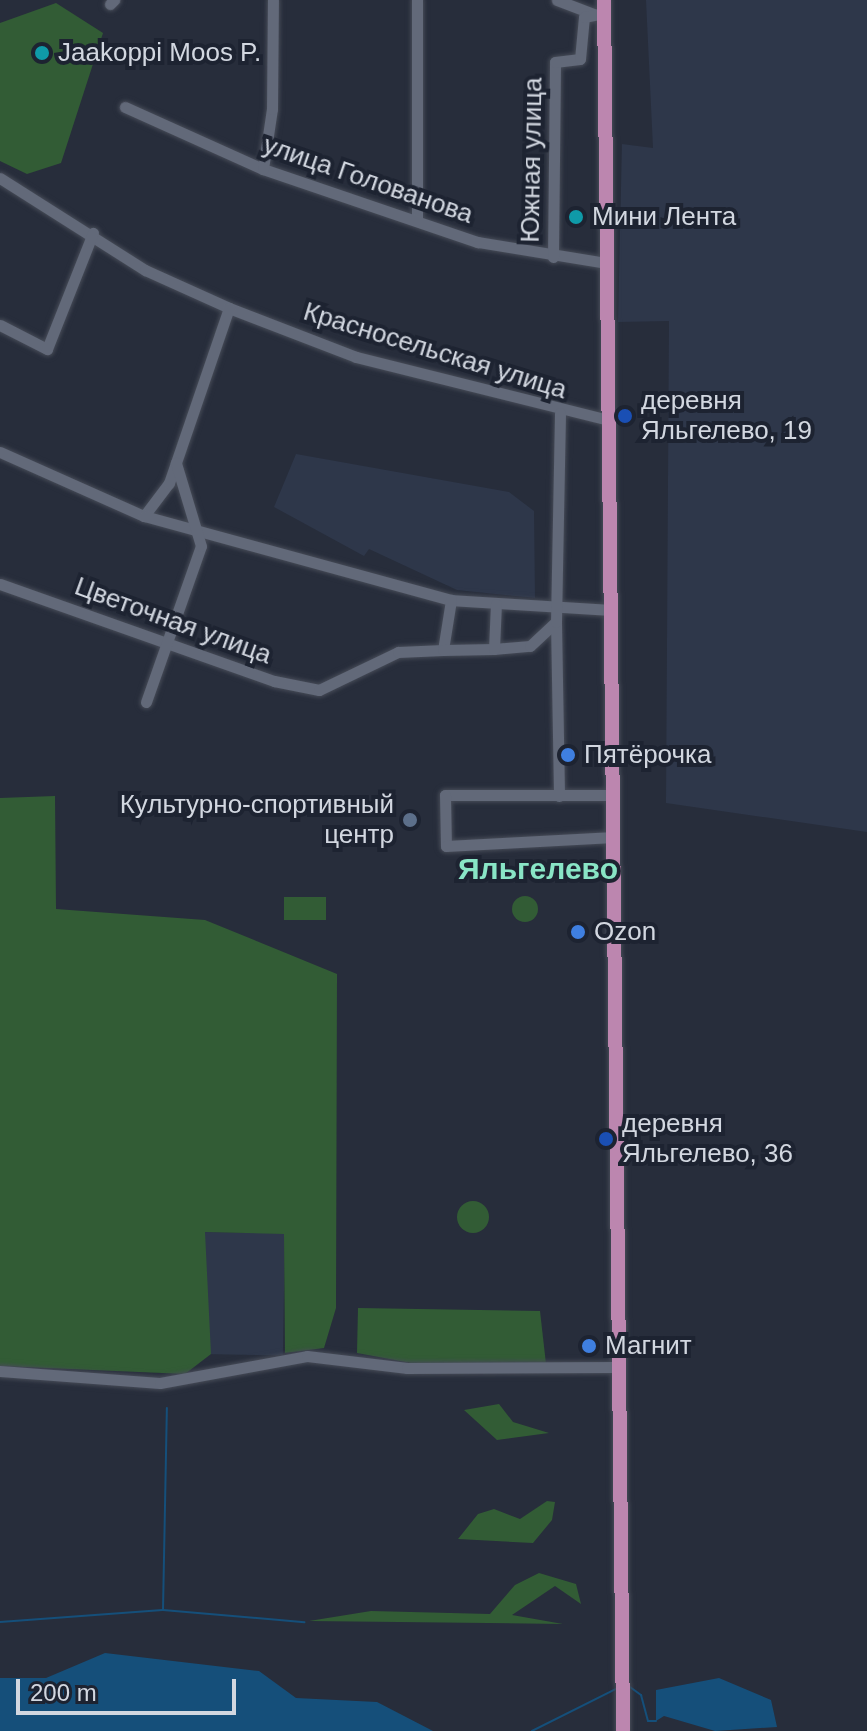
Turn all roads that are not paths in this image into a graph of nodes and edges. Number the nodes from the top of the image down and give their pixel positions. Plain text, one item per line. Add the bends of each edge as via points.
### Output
1 (273, 0) edge
2 (417, 0) edge
3 (557, 0) edge
4 (600, 9) edge
5 (125, 107) dead end
6 (263, 169) junction
7 (0, 178) edge
8 (417, 218) junction
9 (93, 233) junction
10 (553, 257) junction
11 (606, 263) junction
12 (229, 308) junction
13 (0, 325) edge
14 (560, 413) junction
15 (608, 420) junction
16 (0, 452) edge
17 (176, 462) junction
18 (144, 516) junction
19 (201, 534) junction
20 (0, 584) edge
21 (451, 600) junction
22 (496, 604) junction
23 (610, 610) junction
24 (557, 616) junction
25 (170, 645) junction
26 (494, 649) junction
27 (443, 650) junction
28 (146, 702) dead end
29 (613, 795) junction
30 (559, 796) junction
31 (614, 837) junction
32 (619, 1367) junction
33 (0, 1371) edge
34 (623, 1731) edge

1 - 6 street via 272,109
2 - 8 street
3 - 4 street
4 - 10 street, Южная улица via 584,17 580,59 555,62
4 - 11 main road
5 - 6 street, улица Голованова
6 - 8 street, улица Голованова
7 - 9 street, Красносельская улица
8 - 10 street, улица Голованова via 478,242
9 - 12 street, Красносельская улица via 145,270
9 - 13 street via 47,349
10 - 11 street, улица Голованова
11 - 15 main road
12 - 14 street, Красносельская улица via 356,357
12 - 17 street
14 - 15 street, Красносельская улица
14 - 24 street
15 - 23 main road
16 - 18 street
17 - 18 street
17 - 19 street
18 - 19 street
19 - 21 street
19 - 25 street
20 - 25 street, Цветочная улица
21 - 22 street
21 - 27 street
22 - 24 street
22 - 26 street
23 - 24 street
23 - 29 main road
24 - 26 street via 530,646
24 - 30 street
25 - 27 street, Цветочная улица via 302,689 332,684 398,652
25 - 28 street
26 - 27 street
29 - 30 street
29 - 31 main road
30 - 31 street via 445,795 446,846
31 - 32 main road
32 - 33 street via 407,1368 307,1356 160,1383
32 - 34 main road

